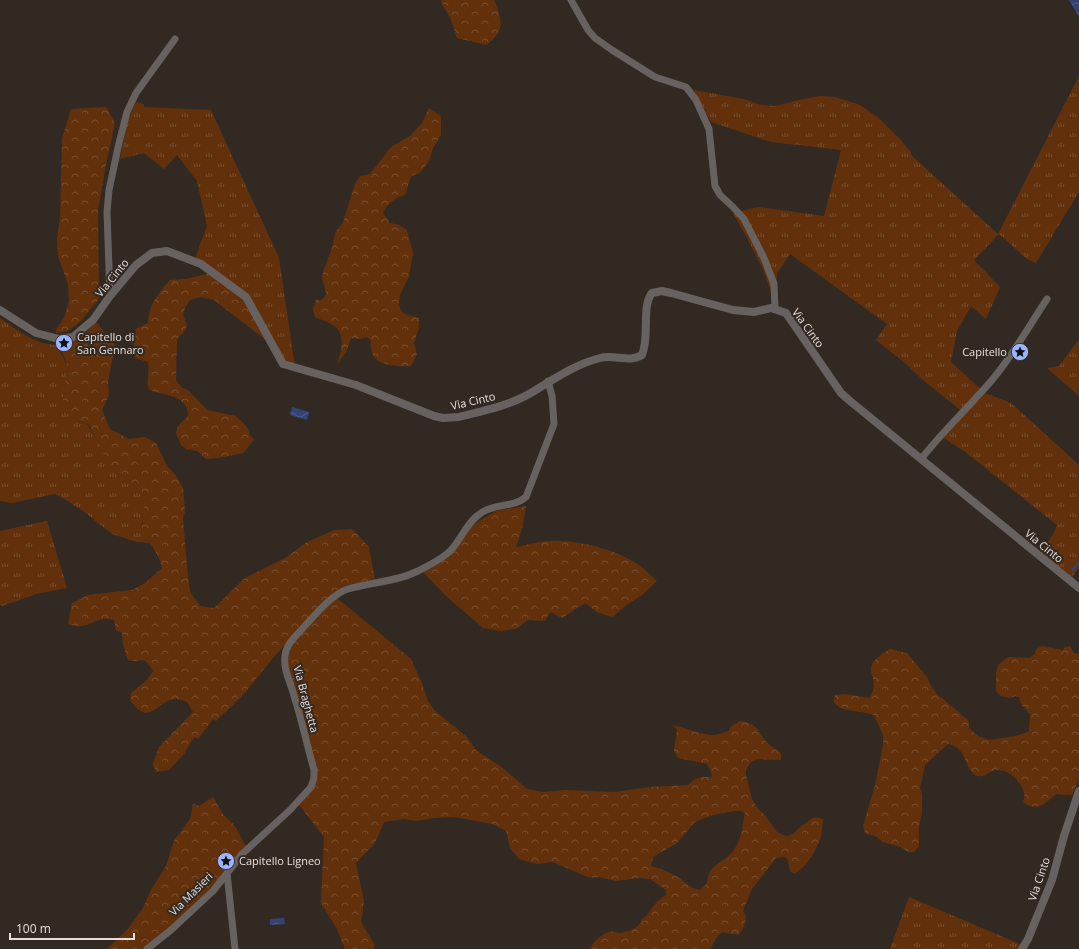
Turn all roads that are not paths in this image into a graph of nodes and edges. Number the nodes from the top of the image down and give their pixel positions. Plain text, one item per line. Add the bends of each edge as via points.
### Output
1 (571, 0) edge
2 (175, 39) dead end
3 (110, 296) junction
4 (1047, 299) dead end
5 (775, 308) junction
6 (0, 310) edge
7 (548, 381) junction
8 (921, 459) junction
9 (1079, 588) edge
10 (1079, 791) edge
11 (227, 873) junction
12 (147, 949) edge
13 (235, 949) edge
14 (1022, 949) edge

1 - 5 street via 595,38 655,77 686,87 696,100 709,129 715,186 744,219 764,258 774,284
2 - 3 street via 136,93 127,112 119,143 107,212
3 - 6 street, Via Cinto via 92,320 73,337 59,340 36,333
3 - 7 street, Via Cinto via 136,265 152,253 167,251 184,257 201,264 246,297 283,364 356,385 442,418 459,417 510,403
4 - 8 street via 1013,353 992,380 936,439
5 - 7 street, Via Cinto via 754,312 739,311 671,292 652,293 646,315 646,348 642,355 636,358 602,357
5 - 8 street, Via Cinto via 790,318 841,392
7 - 11 street, Via Braghetta via 554,424 526,498 482,512 472,520 450,550 416,572 346,589 336,595 316,613 287,647 285,669 314,770 314,778 311,787 296,804 242,854
8 - 9 street, Via Cinto
10 - 14 street, Via Cinto via 1052,880
11 - 12 street, Via Masieri via 213,891
11 - 13 street, Via Masieri

